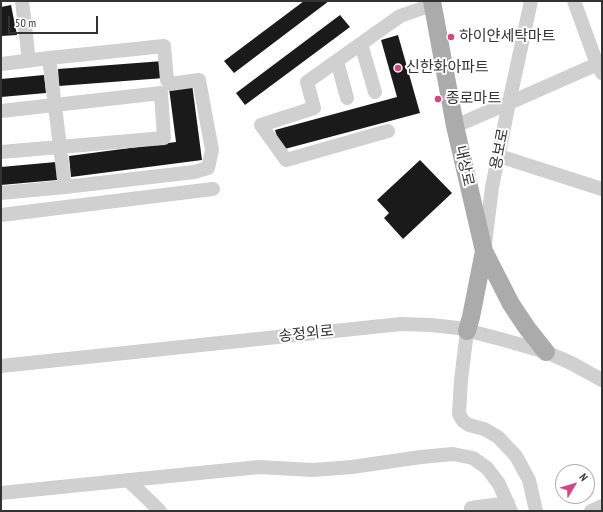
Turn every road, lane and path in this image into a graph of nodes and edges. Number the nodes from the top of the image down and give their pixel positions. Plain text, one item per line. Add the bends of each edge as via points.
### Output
1 (22, 1) edge
2 (531, 1) edge
3 (576, 2) edge
4 (432, 3) edge
5 (361, 44) junction
6 (49, 58) junction
7 (29, 61) junction
8 (337, 61) junction
9 (1, 64) edge
10 (600, 66) edge
11 (165, 87) junction
12 (374, 92) dead end
13 (347, 98) dead end
14 (509, 103) junction
15 (55, 105) junction
16 (1, 111) edge
17 (455, 126) junction
18 (388, 131) dead end
19 (61, 147) junction
20 (1, 152) edge
21 (499, 156) junction
22 (65, 186) junction
23 (213, 189) dead end
24 (602, 189) edge
25 (1, 193) edge
26 (1, 215) edge
27 (484, 251) junction
28 (467, 331) junction
29 (546, 352) junction
30 (1, 360) edge
31 (22, 364) junction
32 (1, 366) edge
33 (602, 380) edge
34 (129, 481) junction
35 (1, 493) edge
36 (602, 506) edge
37 (509, 507) edge
38 (160, 511) edge
39 (471, 511) edge
40 (536, 511) edge
41 (591, 511) edge

1 - 7 street
2 - 14 street, 용보로
3 - 10 street
4 - 5 street via 400,16
4 - 17 main road, 내상로
5 - 8 street
5 - 12 street
6 - 7 street
6 - 11 street via 164,46
6 - 15 street
7 - 9 street
8 - 13 street
8 - 18 street via 307,82 314,108 261,125 286,160
10 - 14 street
11 - 15 street
11 - 19 street via 164,138
11 - 22 street via 199,80 212,150 208,168 194,172
14 - 17 street
14 - 21 street, 용보로
15 - 16 street
15 - 19 street
17 - 27 main road, 내상로
19 - 20 street
19 - 22 street
21 - 24 street
21 - 27 street, 용보로 via 492,187
22 - 25 street
23 - 26 street
27 - 28 main road, 내상로
27 - 29 main road via 511,304
28 - 29 street, 송정외로
28 - 31 street, 송정외로 via 431,325 401,324
28 - 40 street via 459,414 463,421 484,428 498,437 516,456 529,480
29 - 33 street, 송정외로
30 - 31 street
31 - 32 street, 송정외로
34 - 35 street
34 - 37 street via 258,467 313,470 352,467 453,454 473,458 487,468 499,484
34 - 38 street
36 - 41 street
37 - 39 street via 471,508

